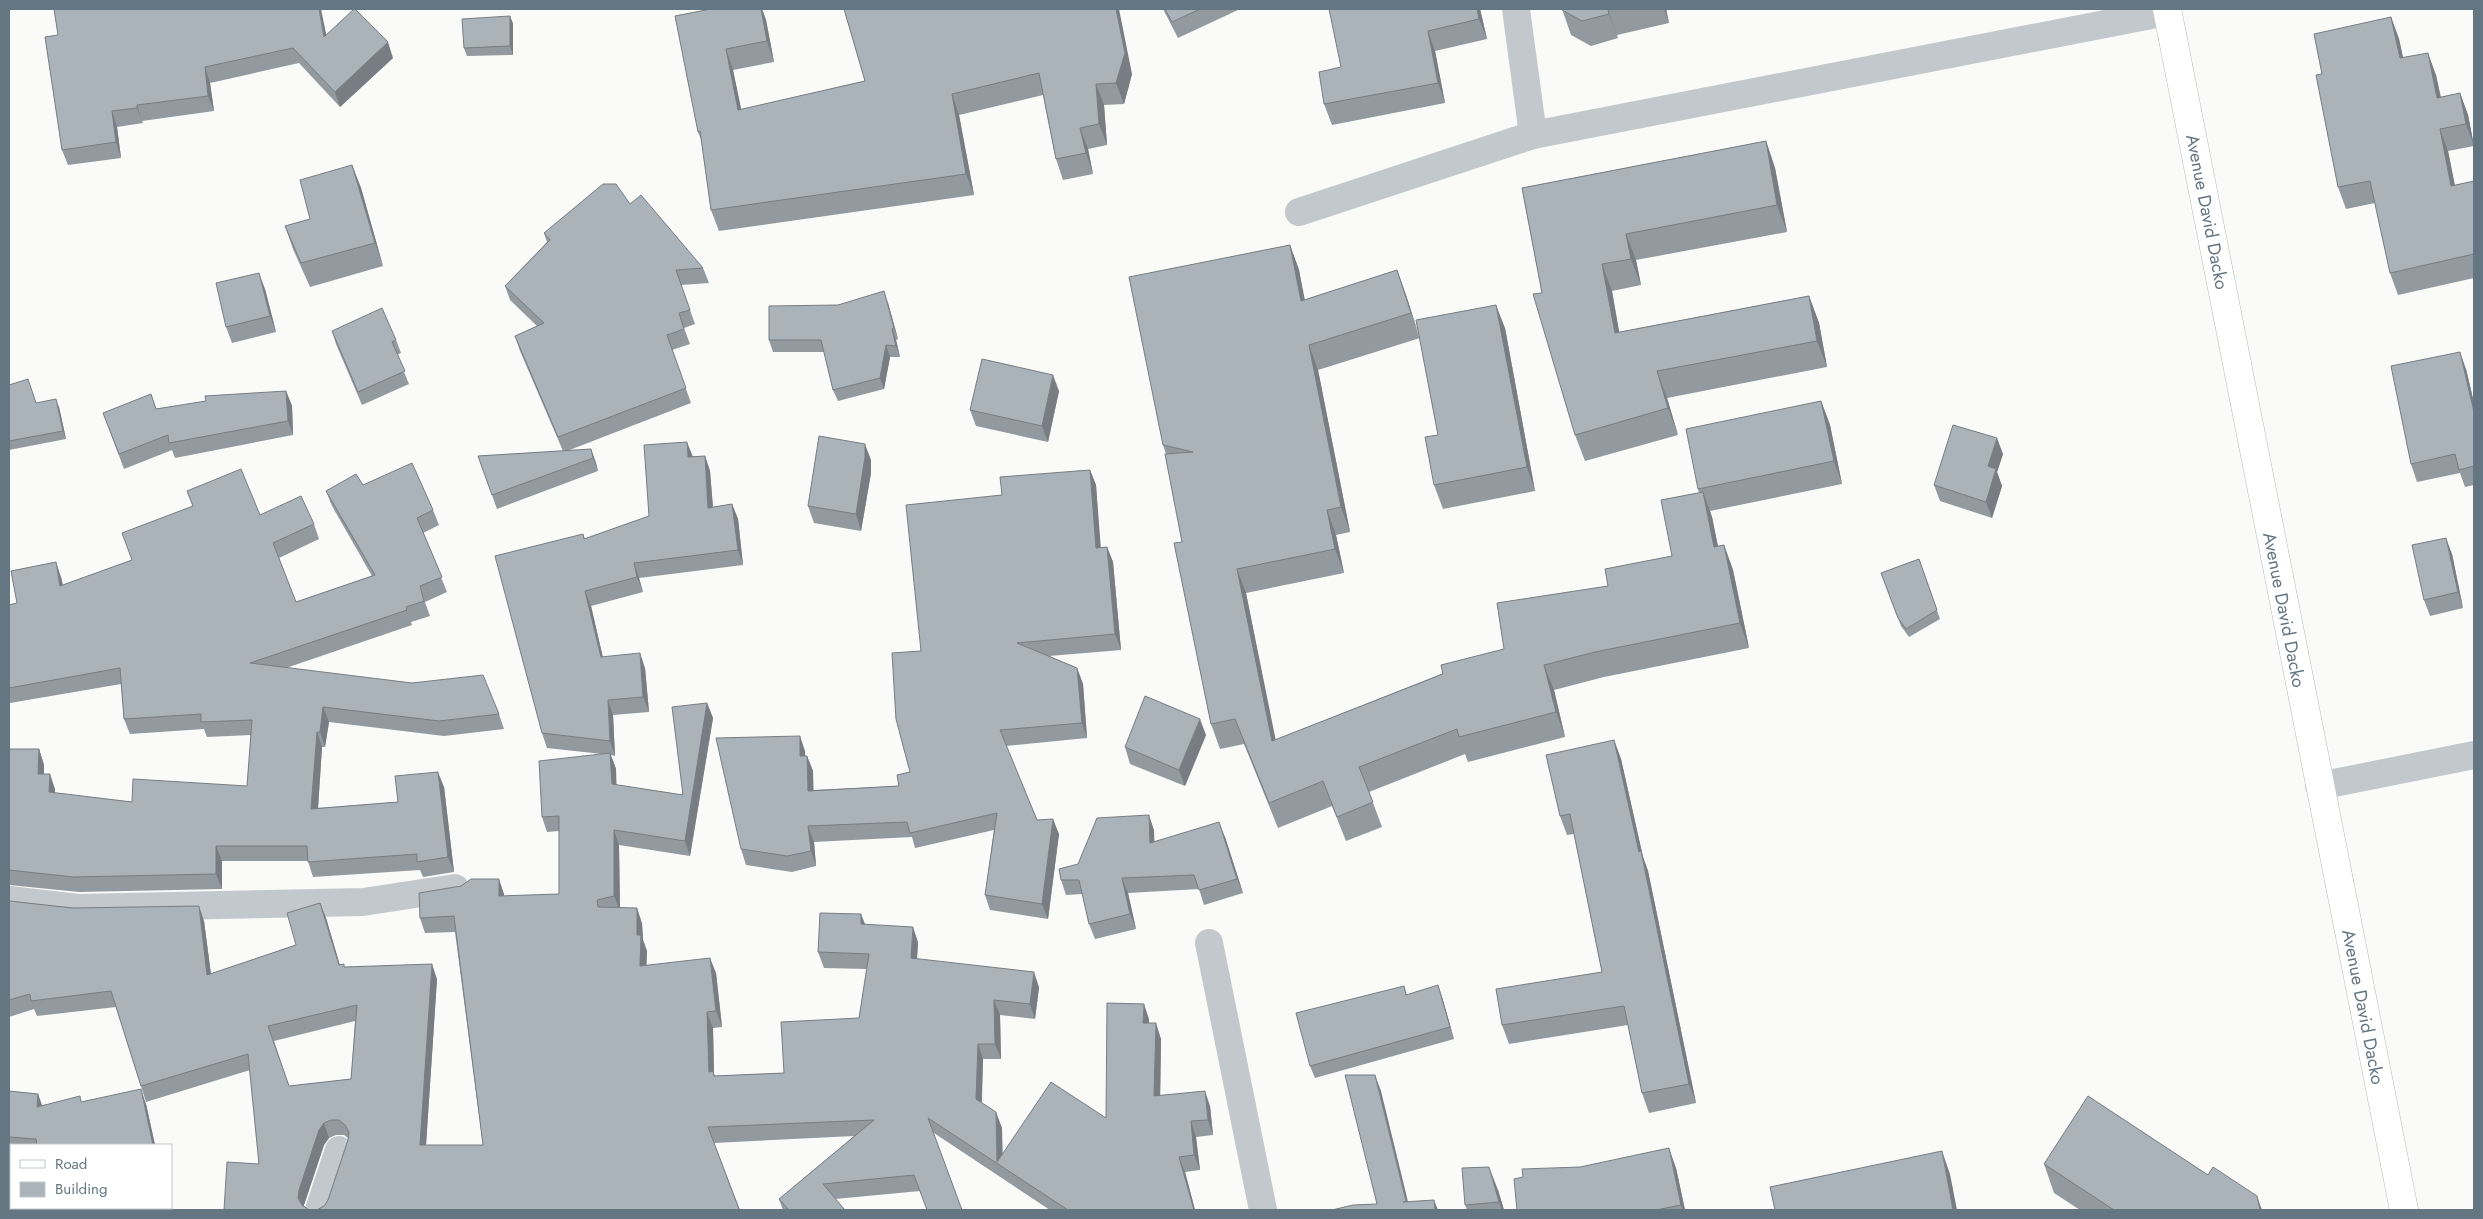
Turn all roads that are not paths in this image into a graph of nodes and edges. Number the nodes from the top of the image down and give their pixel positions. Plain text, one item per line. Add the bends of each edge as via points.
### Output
1 (1516, 9) edge
2 (2167, 10) edge
3 (1533, 134) junction
4 (1300, 212) dead end
5 (2474, 755) edge
6 (2319, 786) junction
7 (464, 886) edge
8 (9, 900) edge
9 (1209, 943) dead end
10 (339, 1150) edge
11 (319, 1210) edge
12 (1263, 1210) edge
13 (2404, 1210) edge

1 - 3 street
2 - 3 street
2 - 6 main road, Avenue David Dacko
3 - 4 street
5 - 6 street
6 - 13 main road, Avenue David Dacko
7 - 8 street via 363,902 78,908
9 - 12 street
10 - 11 street

